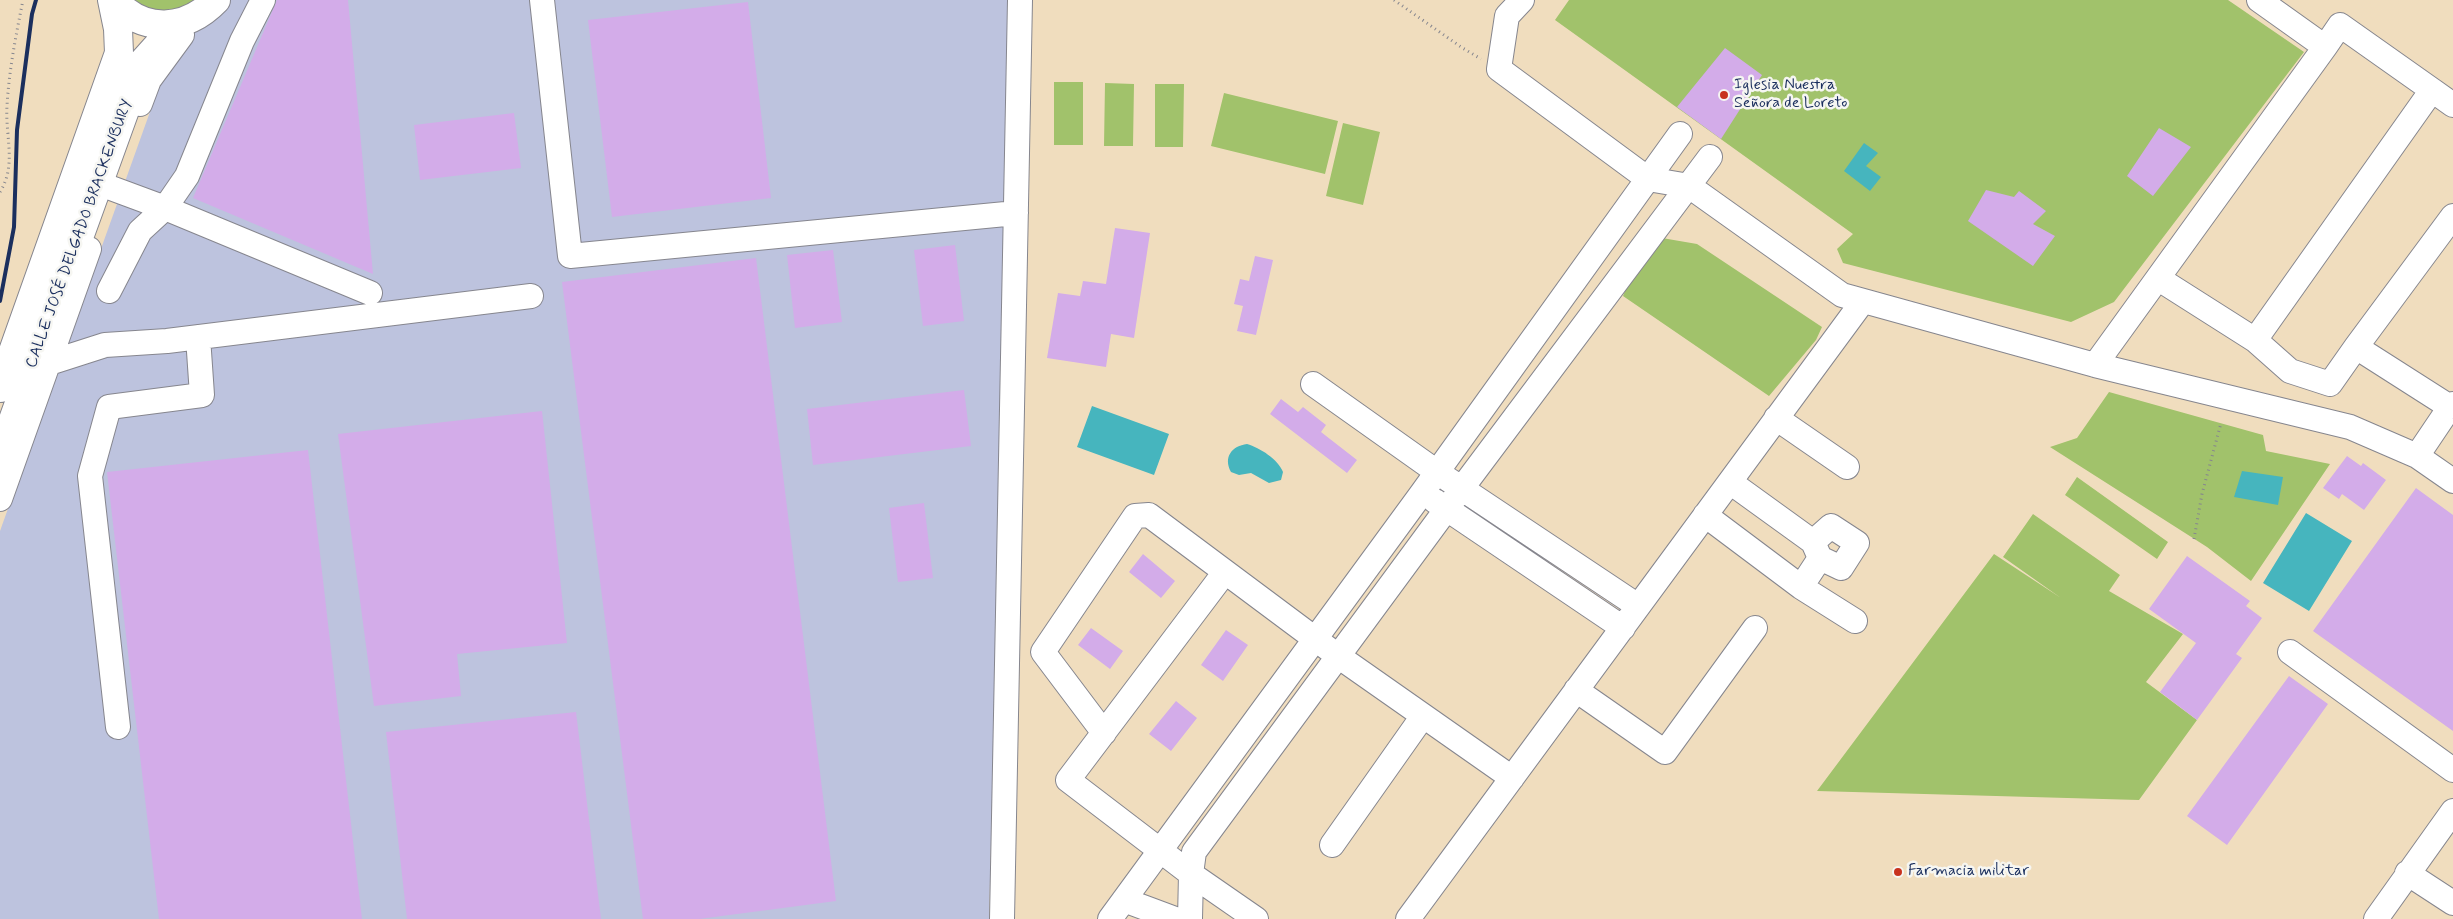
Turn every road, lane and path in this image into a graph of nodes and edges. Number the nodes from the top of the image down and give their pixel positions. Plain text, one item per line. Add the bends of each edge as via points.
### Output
1 (23, 0) edge
2 (113, 0) edge
3 (216, 0) edge
4 (262, 0) edge
5 (542, 0) edge
6 (1020, 0) edge
7 (1394, 0) edge
8 (1522, 0) edge
9 (2259, 0) edge
10 (187, 20) junction
11 (2325, 47) junction
12 (1499, 69) junction
13 (2432, 90) junction
14 (2453, 105) edge
15 (1680, 134) dead end
16 (1710, 157) dead end
17 (1648, 179) junction
18 (1689, 186) junction
19 (111, 188) junction
20 (0, 192) edge
21 (165, 208) junction
22 (1016, 212) junction
23 (2453, 216) edge
24 (2159, 278) junction
25 (109, 291) dead end
26 (370, 293) dead end
27 (531, 296) dead end
28 (1863, 301) junction
29 (64, 322) junction
30 (198, 337) junction
31 (2255, 340) junction
32 (105, 345) junction
33 (2356, 347) junction
34 (49, 363) junction
35 (2095, 365) junction
36 (1313, 384) dead end
37 (0, 388) edge
38 (2452, 405) edge
39 (1776, 418) junction
40 (2221, 423) dead end
41 (0, 456) edge
42 (2417, 456) junction
43 (1847, 467) dead end
44 (1437, 472) junction
45 (2453, 481) edge
46 (1730, 482) junction
47 (1462, 488) junction
48 (1422, 493) junction
49 (0, 499) edge
50 (1447, 508) junction
51 (1705, 515) junction
52 (2194, 539) dead end
53 (1225, 572) junction
54 (1802, 587) junction
55 (1638, 606) junction
56 (1855, 622) dead end
57 (1623, 628) junction
58 (1755, 628) dead end
59 (1316, 639) junction
60 (2290, 652) dead end
61 (1338, 656) junction
62 (1576, 690) junction
63 (1423, 716) junction
64 (118, 727) dead end
65 (1104, 733) junction
66 (2453, 770) edge
67 (1512, 778) junction
68 (2453, 811) edge
69 (1332, 845) dead end
70 (1161, 851) junction
71 (2407, 873) junction
72 (1190, 874) junction
73 (1124, 900) junction
74 (2453, 903) edge
75 (1002, 919) edge
76 (1110, 919) edge
77 (1175, 919) edge
78 (1190, 919) edge
79 (1256, 919) edge
80 (1408, 919) edge
81 (2376, 919) edge

1 - 20 path via 11,61 7,109 10,164 6,183
2 - 10 main road via 129,14 153,24
2 - 37 main road, CALLE JOSÉ DELGADO BRACKENBURY via 119,53
3 - 10 main road, CALLE JOSÉ DELGADO BRACKENBURY
4 - 21 street via 187,176
5 - 22 street via 570,256
6 - 22 street
7 - 12 path
8 - 12 street via 1507,16
9 - 11 street
10 - 19 street via 149,80
10 - 41 main road, CALLE JOSÉ DELGADO BRACKENBURY via 142,63
11 - 13 street via 2340,25
11 - 24 street
12 - 17 street
13 - 14 street
13 - 31 street
15 - 17 street
16 - 18 street
17 - 18 street
17 - 44 street
18 - 28 street via 1842,295
18 - 47 street
19 - 21 street
19 - 29 street
21 - 25 street via 140,231
21 - 26 street
22 - 75 street
23 - 33 street
24 - 31 street
24 - 35 street
27 - 30 street
28 - 35 street
28 - 39 street
29 - 32 street via 74,337
29 - 34 street
30 - 32 street
30 - 64 street via 202,396 109,407 90,476
31 - 33 street via 2290,371 2330,384
32 - 34 street
33 - 38 street
34 - 49 street
35 - 42 street via 2350,428
36 - 44 street
38 - 42 street
39 - 43 street
39 - 46 street
40 - 52 path
42 - 45 street
44 - 47 street
44 - 48 street
46 - 51 street
46 - 54 street via 1817,550
47 - 50 street
47 - 55 street
48 - 50 street
48 - 59 street
50 - 57 street
50 - 61 street
51 - 54 street
51 - 55 street
53 - 59 street
53 - 65 street
53 - 65 street via 1149,515 1134,516 1042,652
54 - 56 street
55 - 57 street
57 - 62 street
58 - 62 street via 1665,752
59 - 61 street
59 - 70 street
60 - 66 street
61 - 63 street
61 - 72 street via 1194,852
62 - 67 street
63 - 67 street
63 - 69 street
65 - 70 street via 1068,780
67 - 80 street
68 - 71 street
70 - 72 street
70 - 73 street
71 - 74 street
71 - 81 street
72 - 78 street
72 - 79 street
73 - 76 street
73 - 77 street

